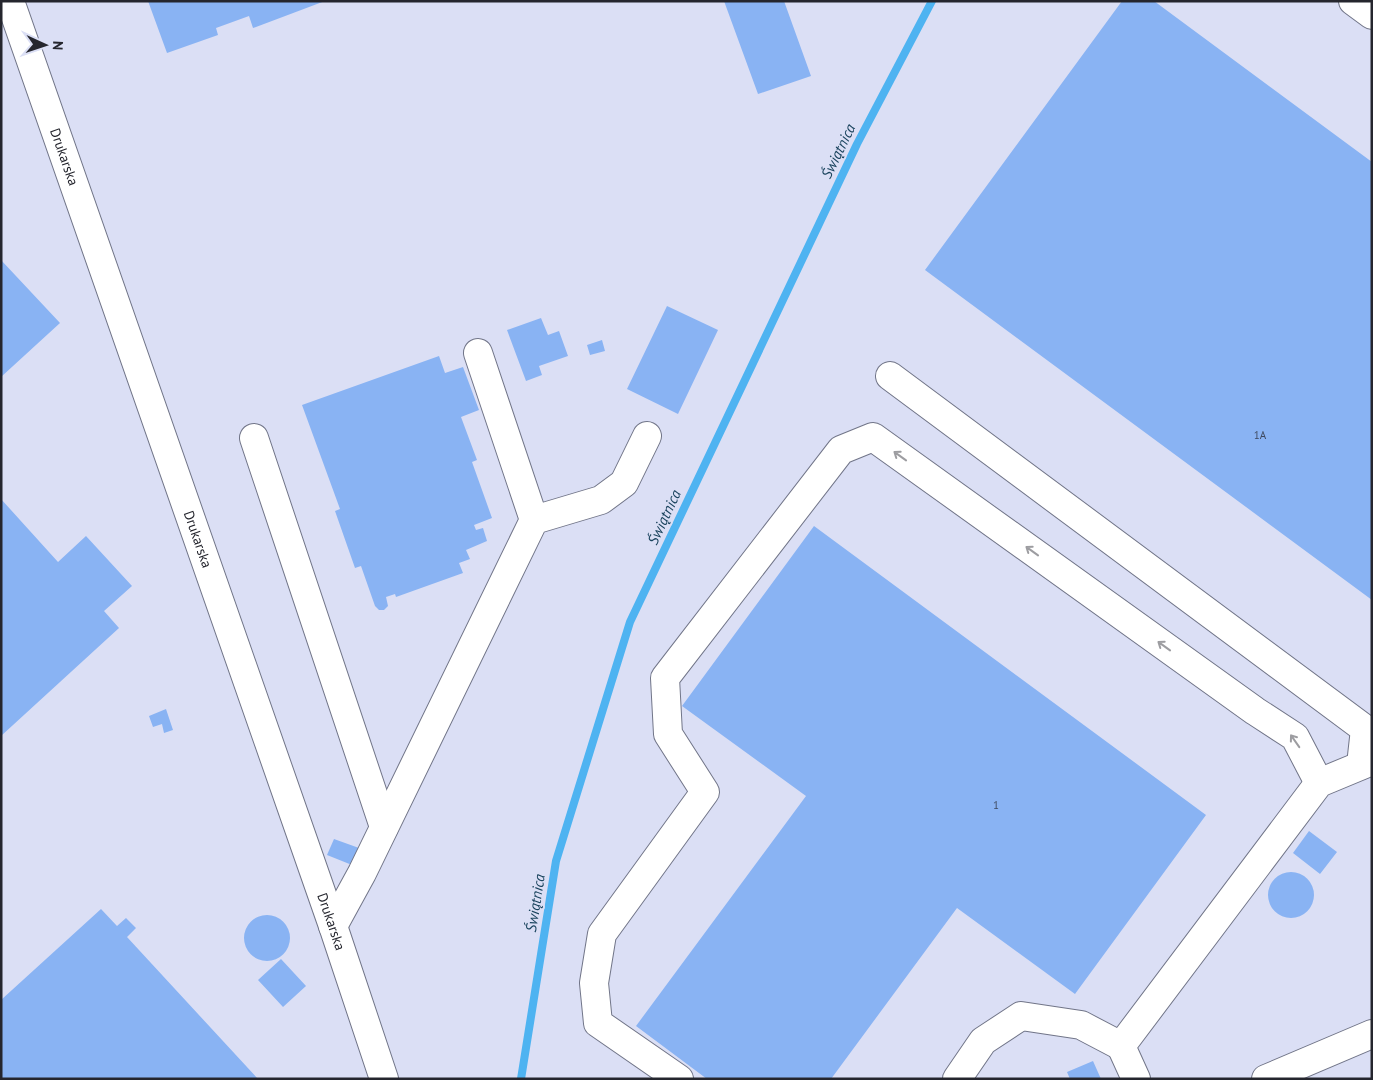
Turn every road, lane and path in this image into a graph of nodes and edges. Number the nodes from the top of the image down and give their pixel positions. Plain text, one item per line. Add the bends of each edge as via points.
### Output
1 (10, 1) edge
2 (1353, 1) edge
3 (1372, 15) edge
4 (478, 353) dead end
5 (890, 376) dead end
6 (647, 436) dead end
7 (254, 438) dead end
8 (534, 520) junction
9 (1366, 763) edge
10 (1318, 783) junction
11 (384, 827) junction
12 (333, 926) junction
13 (1372, 1034) edge
14 (1121, 1046) junction
15 (384, 1079) edge
16 (679, 1079) edge
17 (957, 1079) edge
18 (1136, 1079) edge
19 (1266, 1079) edge

1 - 12 street, Drukarska
2 - 3 street
4 - 8 street
5 - 9 street via 1365,729
6 - 8 street via 624,482 601,500
7 - 11 street
8 - 11 street
9 - 10 street
10 - 14 street
10 -> 16 street via 1295,737 873,437 841,450 664,678 668,734 705,792 602,934 594,983 598,1023
11 - 12 street
12 - 15 street, Drukarska
13 - 19 street
14 - 17 street via 1081,1025 1021,1016 983,1041
14 - 18 street

